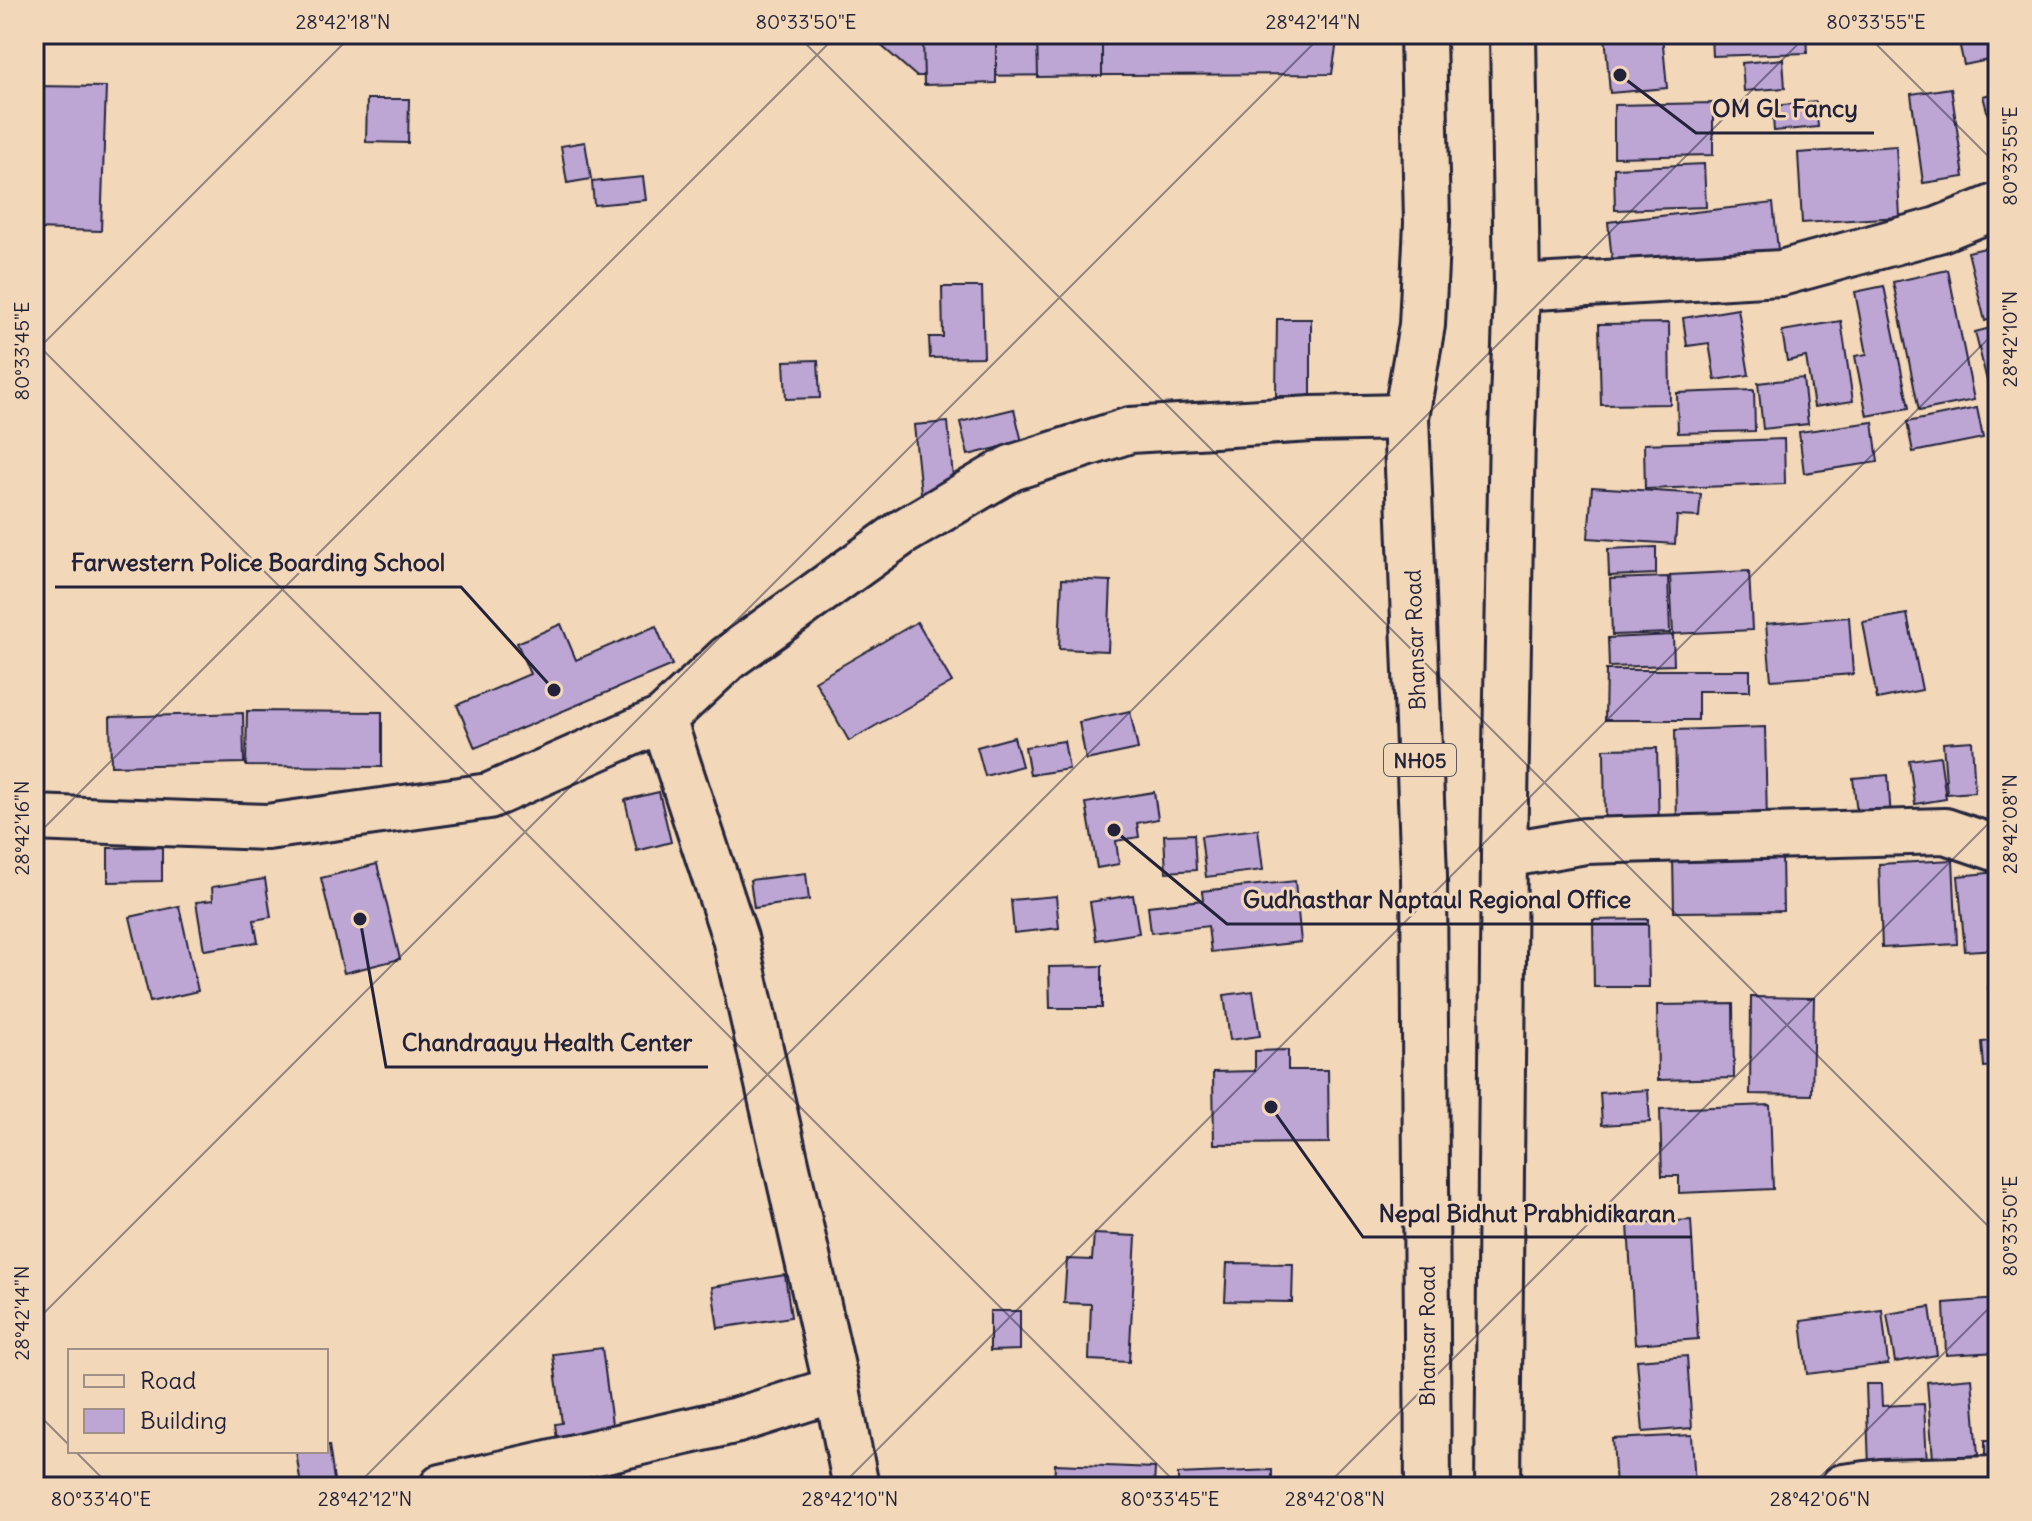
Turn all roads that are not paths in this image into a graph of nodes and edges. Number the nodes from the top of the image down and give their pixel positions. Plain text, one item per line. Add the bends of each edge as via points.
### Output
1 (1423, 34) edge
2 (1513, 34) edge
3 (1998, 206) edge
4 (1517, 288) junction
5 (1406, 417) junction
6 (663, 719) junction
7 (34, 818) edge
8 (1998, 849) edge
9 (1504, 855) junction
10 (837, 1389) junction
11 (1998, 1479) edge
12 (442, 1487) edge
13 (856, 1487) edge
14 (1428, 1487) edge
15 (1498, 1487) edge
16 (1843, 1487) edge

1 - 5 main road, Bhansar Road / NH05 via 1427,223 1422,325
2 - 4 main road
3 - 4 main road via 1938,230 1781,273
4 - 9 main road
5 - 6 main road via 1130,430 1011,468 890,541 728,658
5 - 14 main road, Bhansar Road / NH05 via 1424,875
6 - 7 main road via 489,796 267,827
6 - 10 main road via 735,938
8 - 9 main road via 1945,831 1585,841
9 - 15 main road
10 - 12 main road via 738,1420
10 - 13 main road
11 - 16 main road

